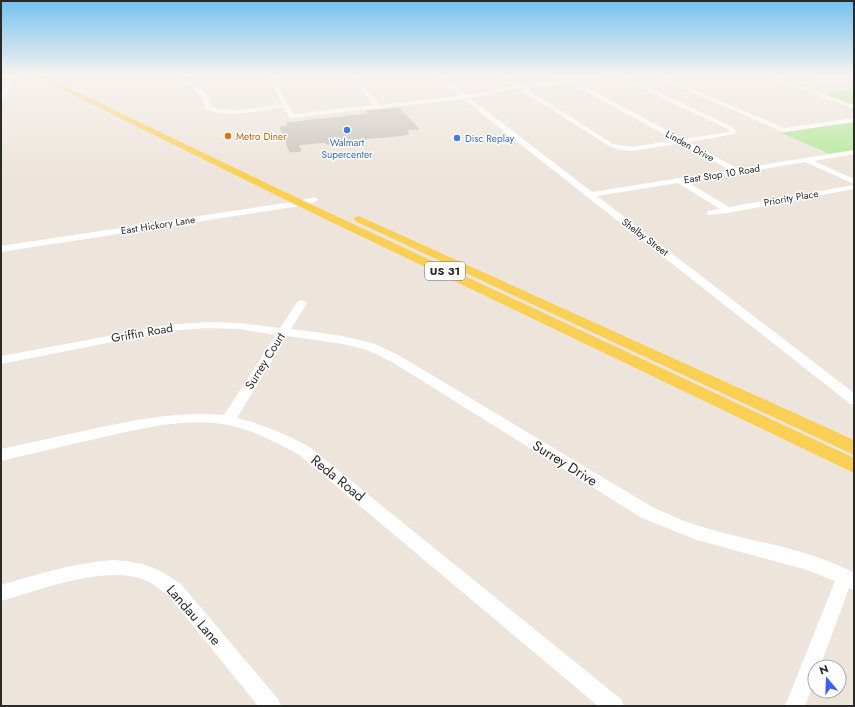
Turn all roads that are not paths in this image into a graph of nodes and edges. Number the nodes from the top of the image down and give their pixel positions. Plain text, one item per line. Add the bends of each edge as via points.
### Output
1 (104, 108) edge
2 (120, 108) edge
3 (208, 108) edge
4 (261, 108) edge
5 (287, 108) edge
6 (369, 108) edge
7 (478, 108) edge
8 (553, 108) edge
9 (620, 108) edge
10 (687, 108) edge
11 (732, 108) edge
12 (854, 120) edge
13 (682, 142) junction
14 (854, 152) edge
15 (806, 160) junction
16 (736, 171) junction
17 (680, 181) junction
18 (854, 182) edge
19 (854, 187) edge
20 (590, 195) junction
21 (314, 199) junction
22 (300, 203) junction
23 (728, 210) junction
24 (711, 213) dead end
25 (1, 249) edge
26 (302, 303) dead end
27 (284, 332) junction
28 (1, 360) edge
29 (854, 400) edge
30 (228, 420) junction
31 (854, 448) edge
32 (1, 455) edge
33 (854, 466) edge
34 (849, 579) edge
35 (1, 593) edge
36 (270, 706) edge
37 (614, 706) edge
38 (795, 706) edge

1 - 22 main road, US 31
2 - 21 main road, US 31
3 - 4 street via 228,112
5 - 6 street via 291,116
7 - 20 street, Shelby Street
8 - 13 street via 611,145 621,148 633,149
9 - 13 street, Linden Drive
10 - 13 street via 731,129 733,133
11 - 12 street via 783,130
13 - 16 street, Linden Drive
14 - 15 street, East Stop 10 Road
15 - 16 street, East Stop 10 Road
15 - 18 street
16 - 17 street, East Stop 10 Road
17 - 20 street, East Stop 10 Road
17 - 23 street
19 - 23 street, Priority Place
20 - 29 street, Shelby Street
21 - 22 street, East Hickory Lane
21 - 31 main road, US 31
22 - 25 street, East Hickory Lane
22 - 33 main road, US 31
23 - 24 street, Priority Place
26 - 27 street, Surrey Court
27 - 28 street, Griffin Road via 221,325 184,326
27 - 30 street, Surrey Court
27 - 34 street, Surrey Drive via 343,340 384,353 653,515 697,533 806,562
30 - 32 street, Reda Road via 185,418 152,421
30 - 37 street, Reda Road via 268,431 303,450
34 - 38 street
35 - 36 street, Landau Lane via 104,567 126,568 151,574 164,580 175,590

